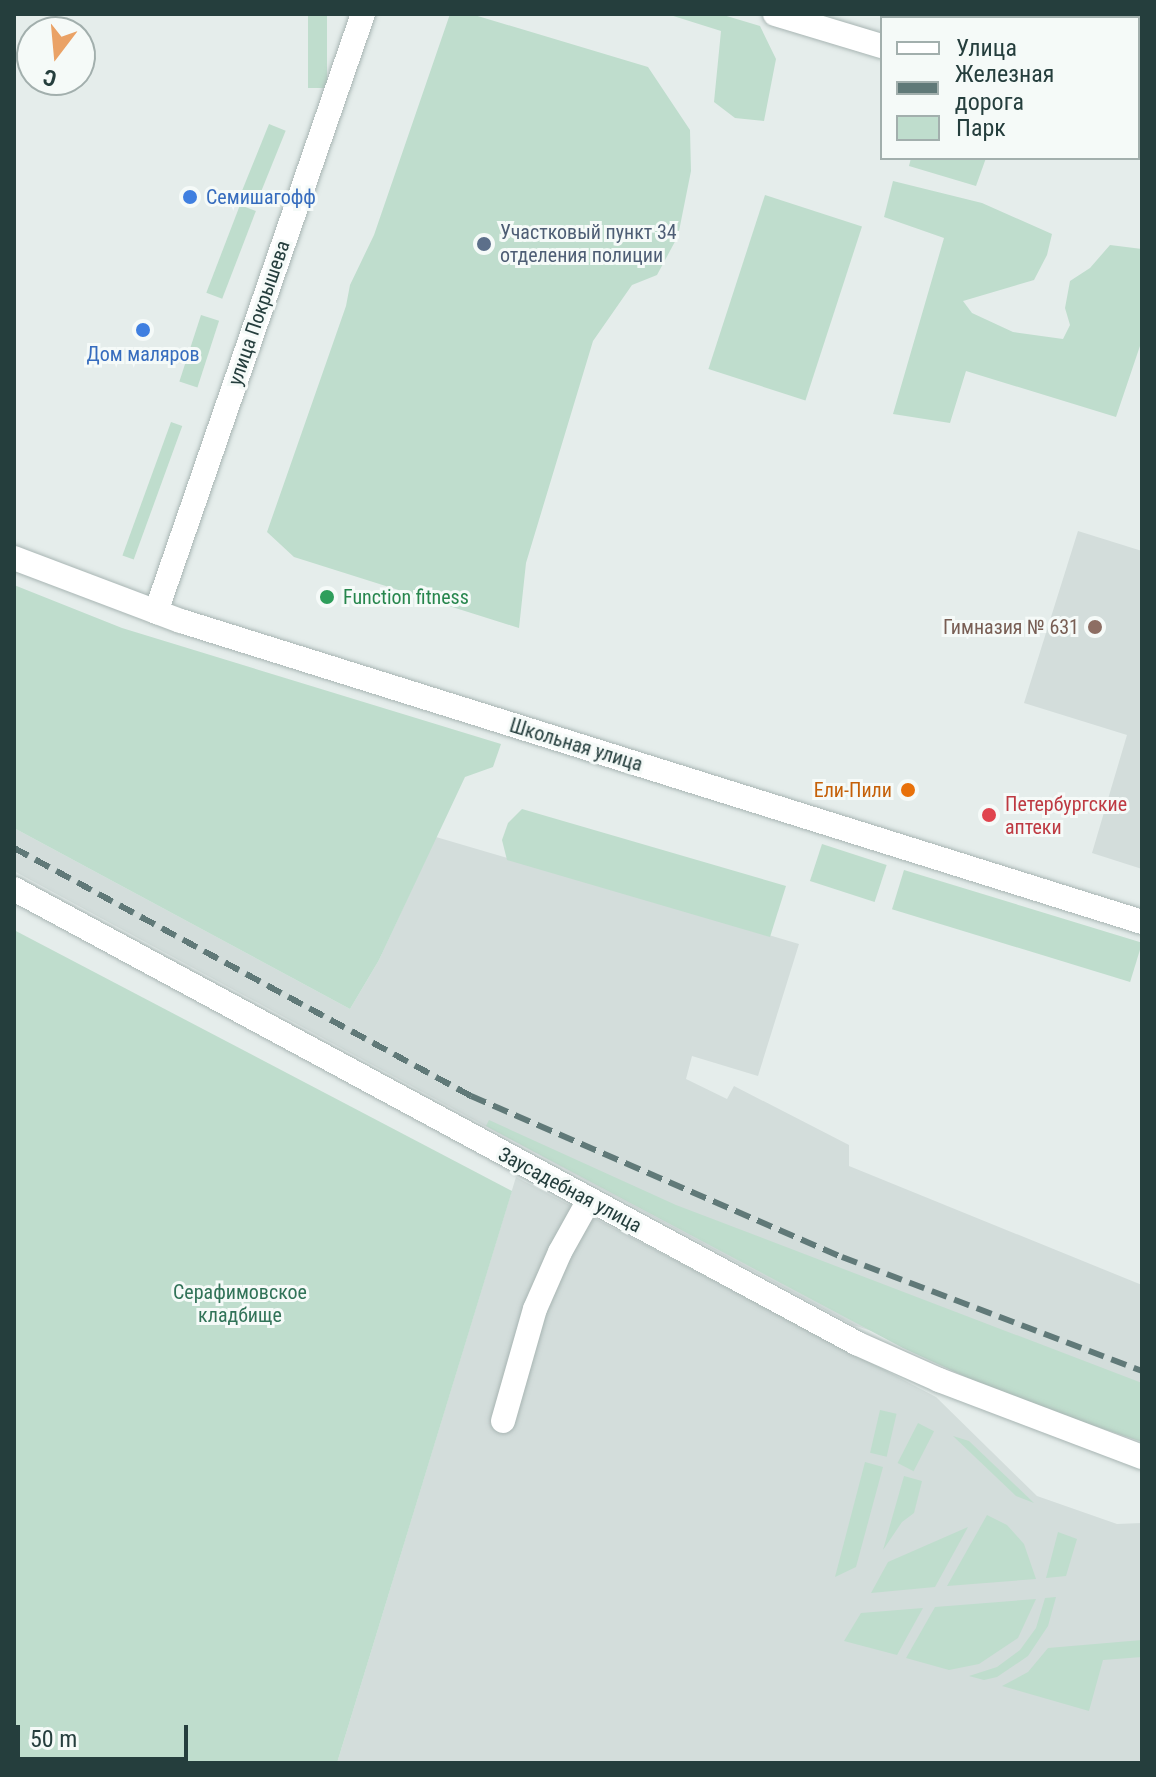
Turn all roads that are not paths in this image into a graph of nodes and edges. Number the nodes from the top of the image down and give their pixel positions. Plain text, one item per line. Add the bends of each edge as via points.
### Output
1 (363, 14) edge
2 (775, 14) edge
3 (880, 45) edge
4 (14, 558) edge
5 (156, 612) junction
6 (14, 889) edge
7 (1142, 922) edge
8 (589, 1200) junction
9 (503, 1421) dead end
10 (1142, 1457) edge

1 - 5 street, улица Покрышева
2 - 3 street
4 - 5 street, Школьная улица
5 - 7 street, Школьная улица
6 - 8 street, Заусадебная улица
8 - 9 street via 535,1309
8 - 10 street, Заусадебная улица via 856,1343

